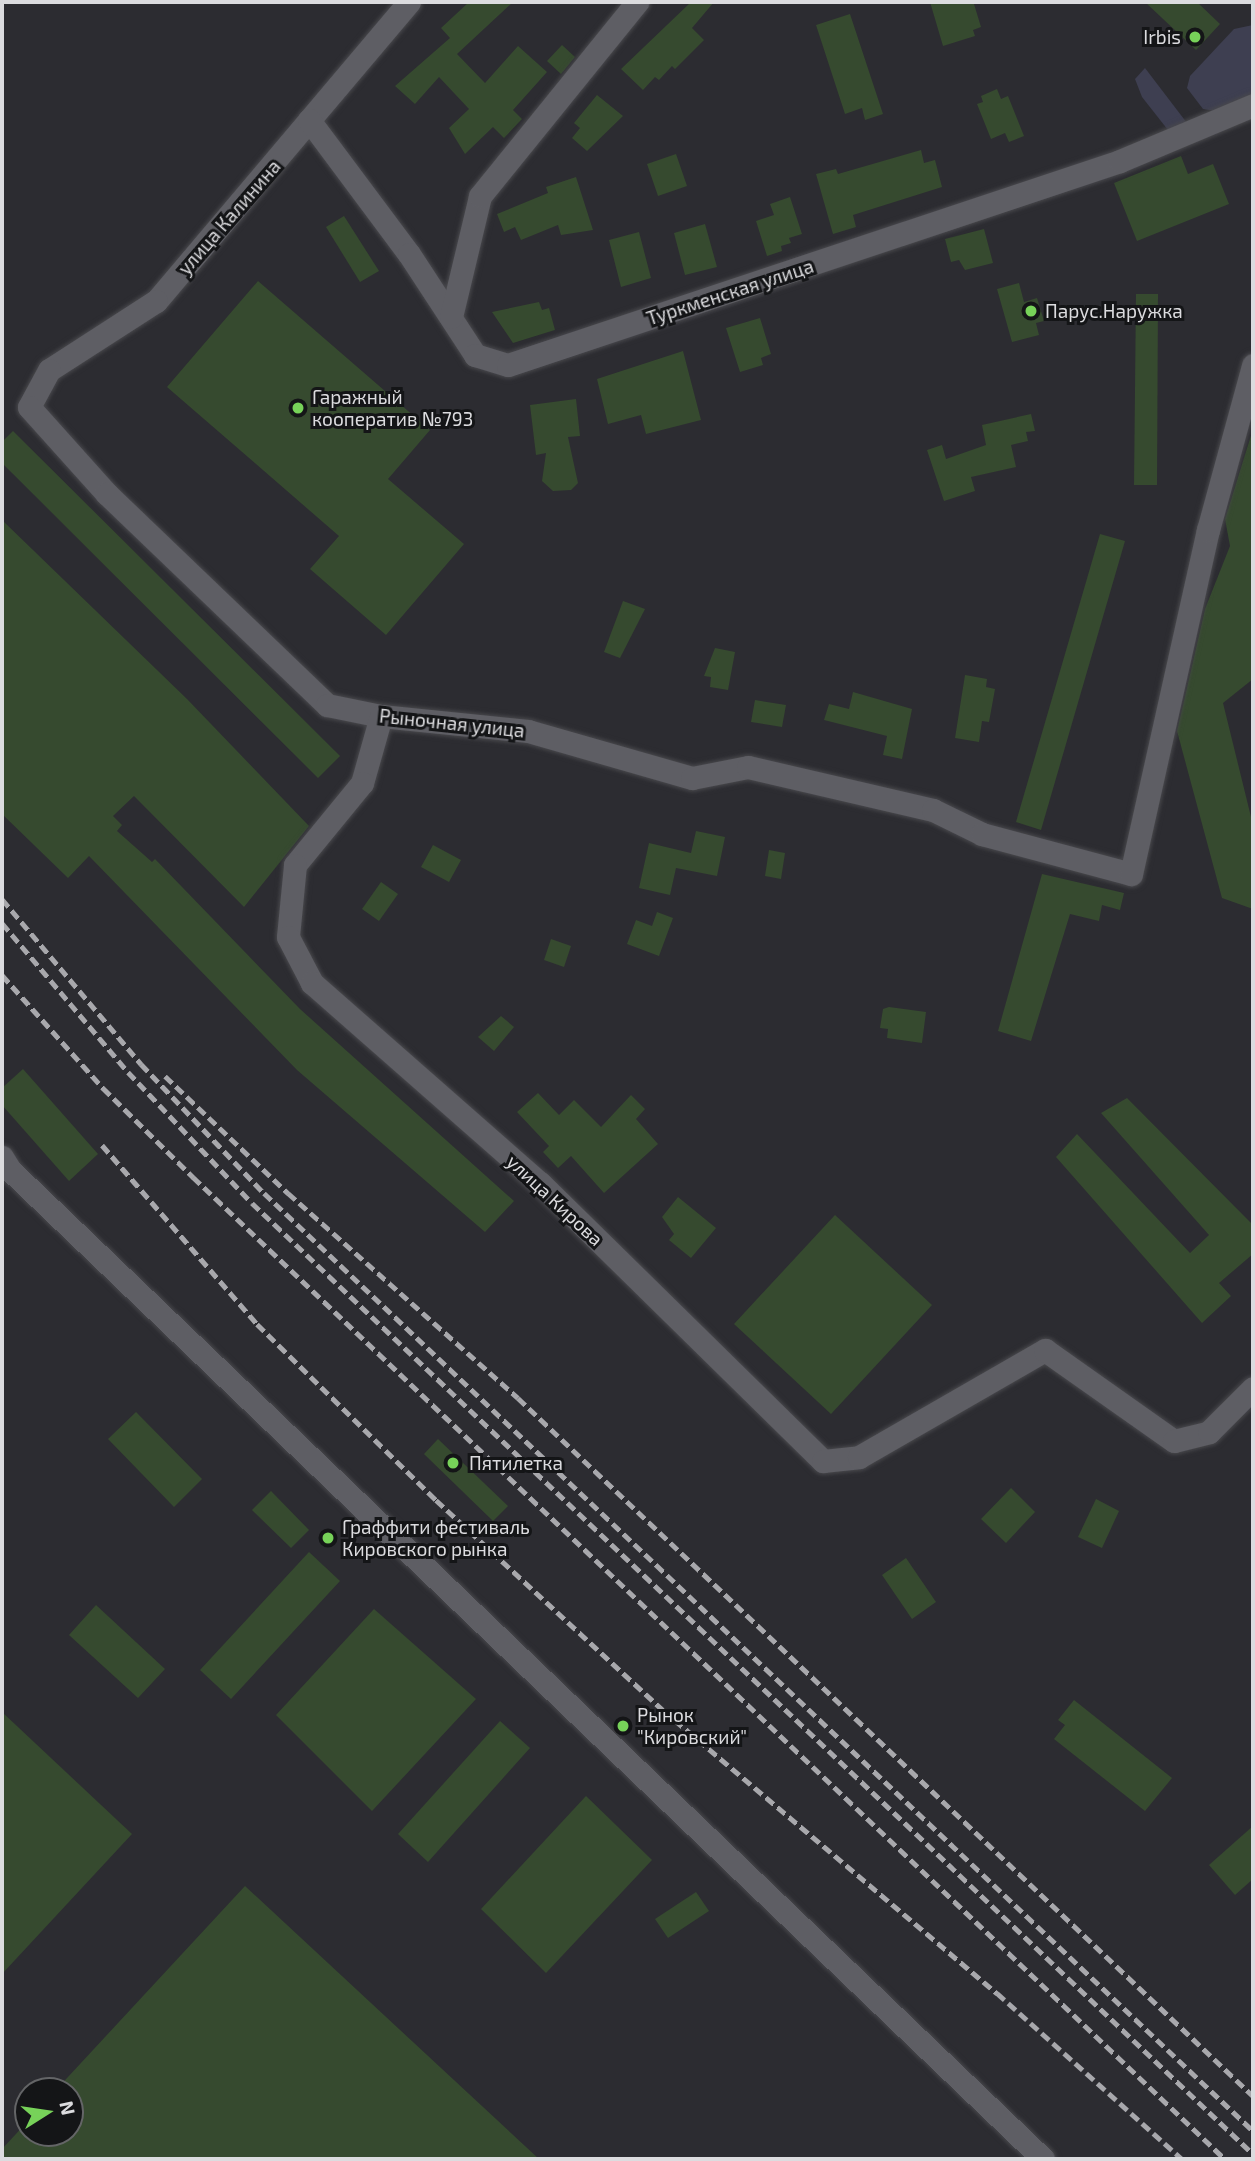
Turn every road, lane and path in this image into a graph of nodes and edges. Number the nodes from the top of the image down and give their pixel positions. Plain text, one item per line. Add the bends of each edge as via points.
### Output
1 (409, 2) edge
2 (637, 2) edge
3 (1253, 105) edge
4 (309, 120) junction
5 (451, 317) junction
6 (1253, 365) edge
7 (29, 407) joint
8 (381, 716) junction
9 (2, 1157) edge
10 (1253, 1388) edge
11 (1043, 2159) edge

1 - 4 street, улица Калинина
2 - 5 street via 481,196
3 - 5 street, Туркменская улица via 1120,161 508,365 475,355
4 - 5 street, Туркменская улица
4 - 7 street, улица Калинина via 156,301 50,370
6 - 8 street, Рыночная улица via 1208,530 1131,874 982,834 933,810 748,767 692,778 528,731
7 - 8 street, Рыночная улица via 107,494 327,705
8 - 10 street, улица Кирова via 362,783 295,865 288,937 312,983 540,1183 823,1461 859,1457 1045,1350 1174,1441 1209,1432
9 - 11 street via 9,1170

